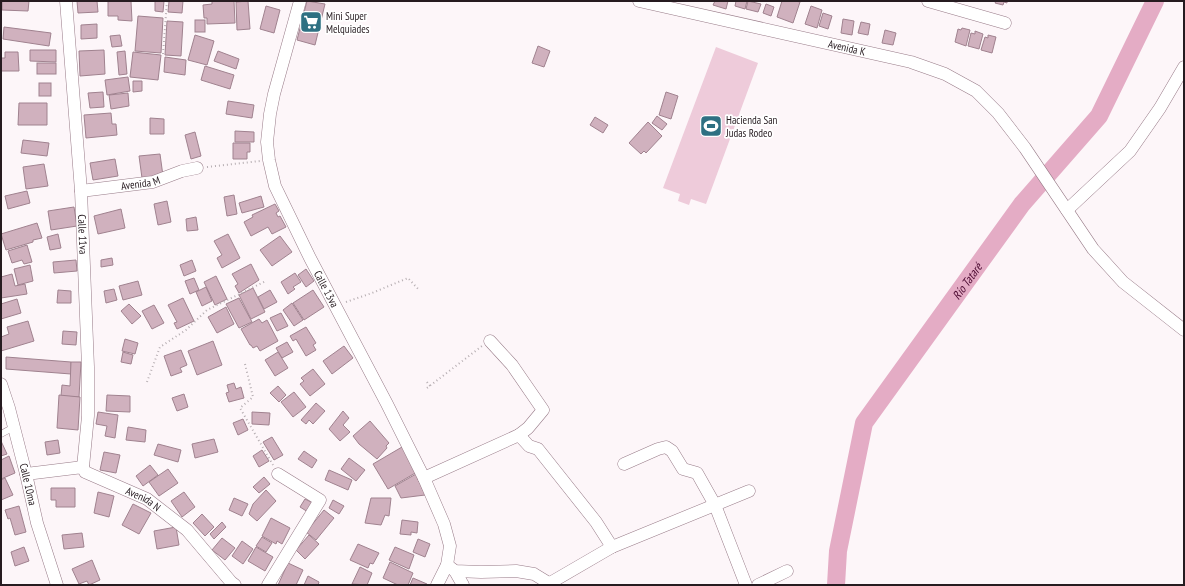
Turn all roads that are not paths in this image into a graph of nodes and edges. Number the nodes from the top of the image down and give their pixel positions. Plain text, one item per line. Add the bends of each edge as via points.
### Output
1 (66, 1) edge
2 (300, 1) edge
3 (640, 1) edge
4 (928, 1) edge
5 (1005, 23) dead end
6 (1184, 67) edge
7 (197, 168) road end
8 (81, 191) junction
9 (1067, 210) junction
10 (1184, 330) edge
11 (490, 341) road end
12 (1, 384) edge
13 (14, 427) junction
14 (1, 434) edge
15 (519, 435) junction
16 (624, 464) dead end
17 (83, 467) junction
18 (26, 474) junction
19 (278, 474) road end
20 (424, 478) junction
21 (749, 491) dead end
22 (715, 505) junction
23 (612, 547) junction
24 (451, 568) junction
25 (787, 571) dead end
26 (551, 584) edge
27 (57, 585) edge
28 (235, 585) edge
29 (268, 585) edge
30 (437, 585) edge
31 (463, 585) edge
32 (746, 585) edge
33 (758, 585) edge

1 - 8 street, Calle 11va
2 - 20 street, Calle 13va via 270,114 267,142 275,186
3 - 9 street, Avenida K via 865,51 946,74 976,91 998,113
4 - 5 street
6 - 9 street via 1130,151
7 - 8 street, Avenida M via 153,182
8 - 17 street, Calle 11va via 88,366 88,416
9 - 10 street, Avenida K via 1093,249 1123,282
11 - 15 street via 512,365 543,410
12 - 13 street, Calle 10ma
13 - 14 lane
13 - 18 street, Calle 10ma
15 - 20 street
15 - 23 street via 529,446 538,449 596,522
16 - 22 street via 666,447 672,451 683,468 697,473
17 - 18 street
17 - 28 street, Avenida N via 85,472 147,499 187,530
18 - 27 street, Calle 10ma via 37,523
19 - 29 street via 320,500
20 - 24 street, Calle 13va via 444,524 450,546
21 - 22 street
22 - 23 street
22 - 32 street
23 - 26 street
24 - 26 street via 481,572 516,570 534,574
24 - 30 street, Calle 13va
24 - 31 street
25 - 33 street

